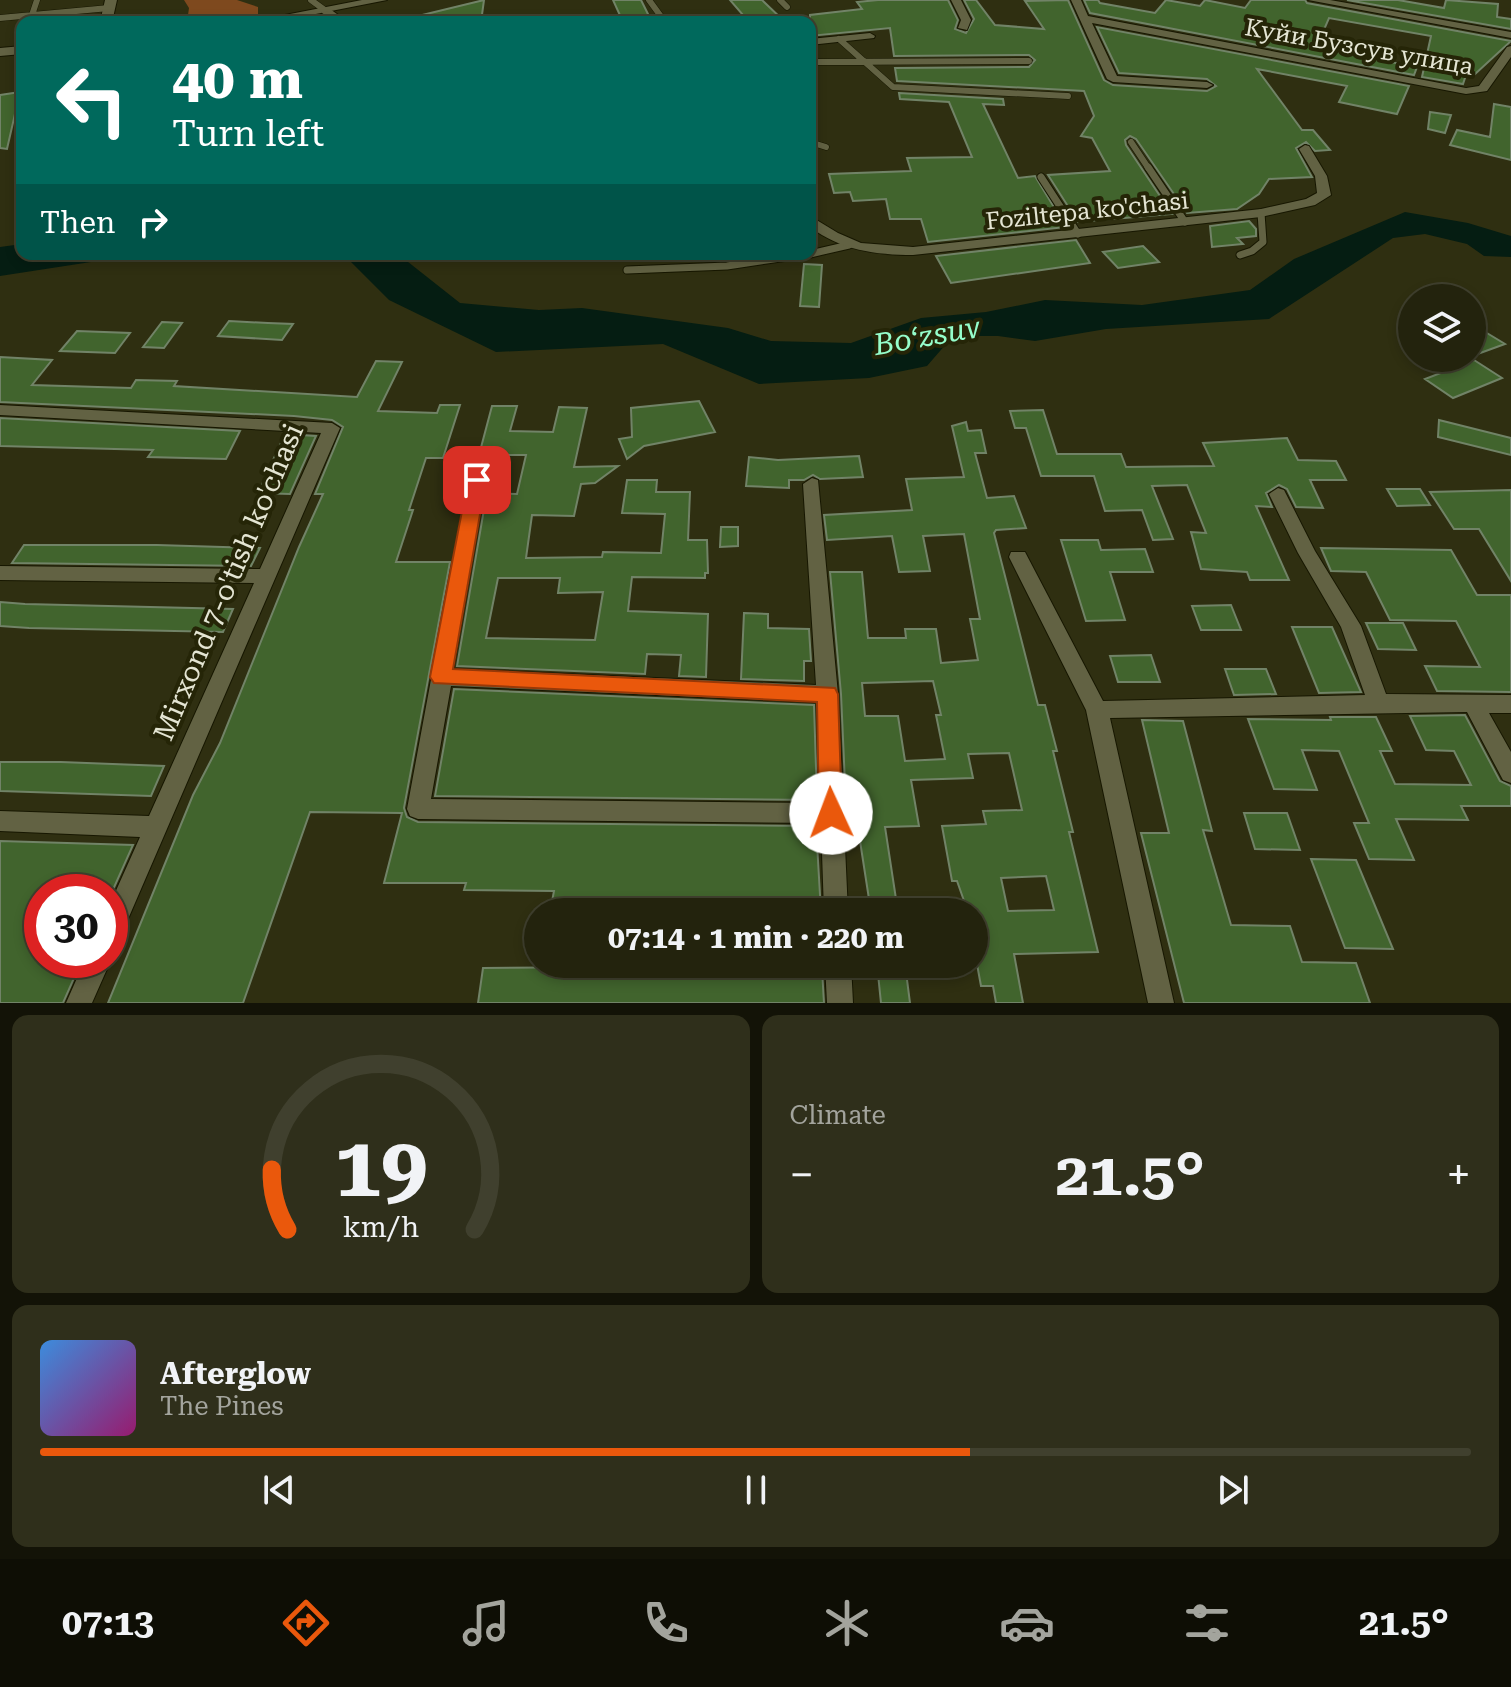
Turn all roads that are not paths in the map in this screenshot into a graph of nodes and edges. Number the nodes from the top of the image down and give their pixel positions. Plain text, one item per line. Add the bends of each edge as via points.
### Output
1 (37, 0) edge
2 (311, 0) edge
3 (381, 0) edge
4 (780, 0) edge
5 (956, 0) edge
6 (1076, 0) edge
7 (1313, 0) edge
8 (395, 1) edge
9 (110, 4) edge
10 (787, 7) dead end
11 (32, 15) junction
12 (21, 16) edge
13 (320, 16) edge
14 (1084, 18) junction
15 (963, 28) dead end
16 (1511, 35) edge
17 (870, 36) dead end
18 (839, 39) junction
19 (816, 41) edge
20 (1511, 49) edge
21 (865, 60) junction
22 (1029, 61) dead end
23 (818, 62) dead end
24 (1207, 85) dead end
25 (1068, 96) dead end
26 (1131, 142) dead end
27 (816, 144) edge
28 (826, 147) dead end
29 (1305, 149) dead end
30 (1041, 177) dead end
31 (1261, 213) junction
32 (1185, 222) junction
33 (816, 225) edge
34 (1078, 234) junction
35 (849, 245) junction
36 (816, 252) edge
37 (1240, 255) dead end
38 (768, 260) edge
39 (627, 270) dead end
40 (0, 410) edge
41 (477, 480) dead end
42 (812, 484) dead end
43 (1278, 494) dead end
44 (1018, 557) dead end
45 (0, 573) edge
46 (269, 576) junction
47 (441, 677) junction
48 (827, 694) junction
49 (1378, 703) junction
50 (1511, 704) edge
51 (1474, 705) junction
52 (1097, 710) junction
53 (1511, 773) edge
54 (831, 813) junction
55 (0, 821) edge
56 (156, 827) junction
57 (128, 891) edge
58 (835, 898) edge
59 (90, 978) edge
60 (839, 978) edge
61 (79, 1003) edge
62 (840, 1003) edge
63 (1161, 1003) edge

1 - 11 lane
2 - 13 lane
3 - 13 main road
4 - 10 lane
5 - 15 street via 966,20
6 - 14 street
7 - 16 street
8 - 13 main road
9 - 11 lane
11 - 12 lane
14 - 20 street, Куйи Бузсув улица via 1466,91 1483,89
14 - 24 street via 1113,79
17 - 18 street
18 - 19 street
18 - 21 lane
21 - 22 lane
21 - 23 lane
21 - 25 lane via 884,81 902,89
26 - 32 lane
27 - 28 lane
29 - 31 street, Foziltepa ko'chasi via 1321,176 1324,195
30 - 34 lane
31 - 32 street, Foziltepa ko'chasi
31 - 37 lane via 1263,242
32 - 34 street, Foziltepa ko'chasi
33 - 35 street, Foziltepa ko'chasi
34 - 35 street, Foziltepa ko'chasi via 913,251
35 - 36 lane
38 - 39 lane
40 - 46 street, Mirxond 7-o'tish ko'chasi via 332,428
41 - 47 street
42 - 48 street
43 - 49 street via 1351,626
44 - 52 street
45 - 46 street
46 - 56 street, Mirxond 7-o'tish ko'chasi
47 - 48 street
47 - 54 street via 418,809
48 - 54 street
49 - 51 street
49 - 52 street
50 - 51 street
51 - 53 street
52 - 63 street
54 - 58 street
55 - 56 street
56 - 57 street, Mirxond 7-o'tish ko'chasi
59 - 61 street
60 - 62 street

